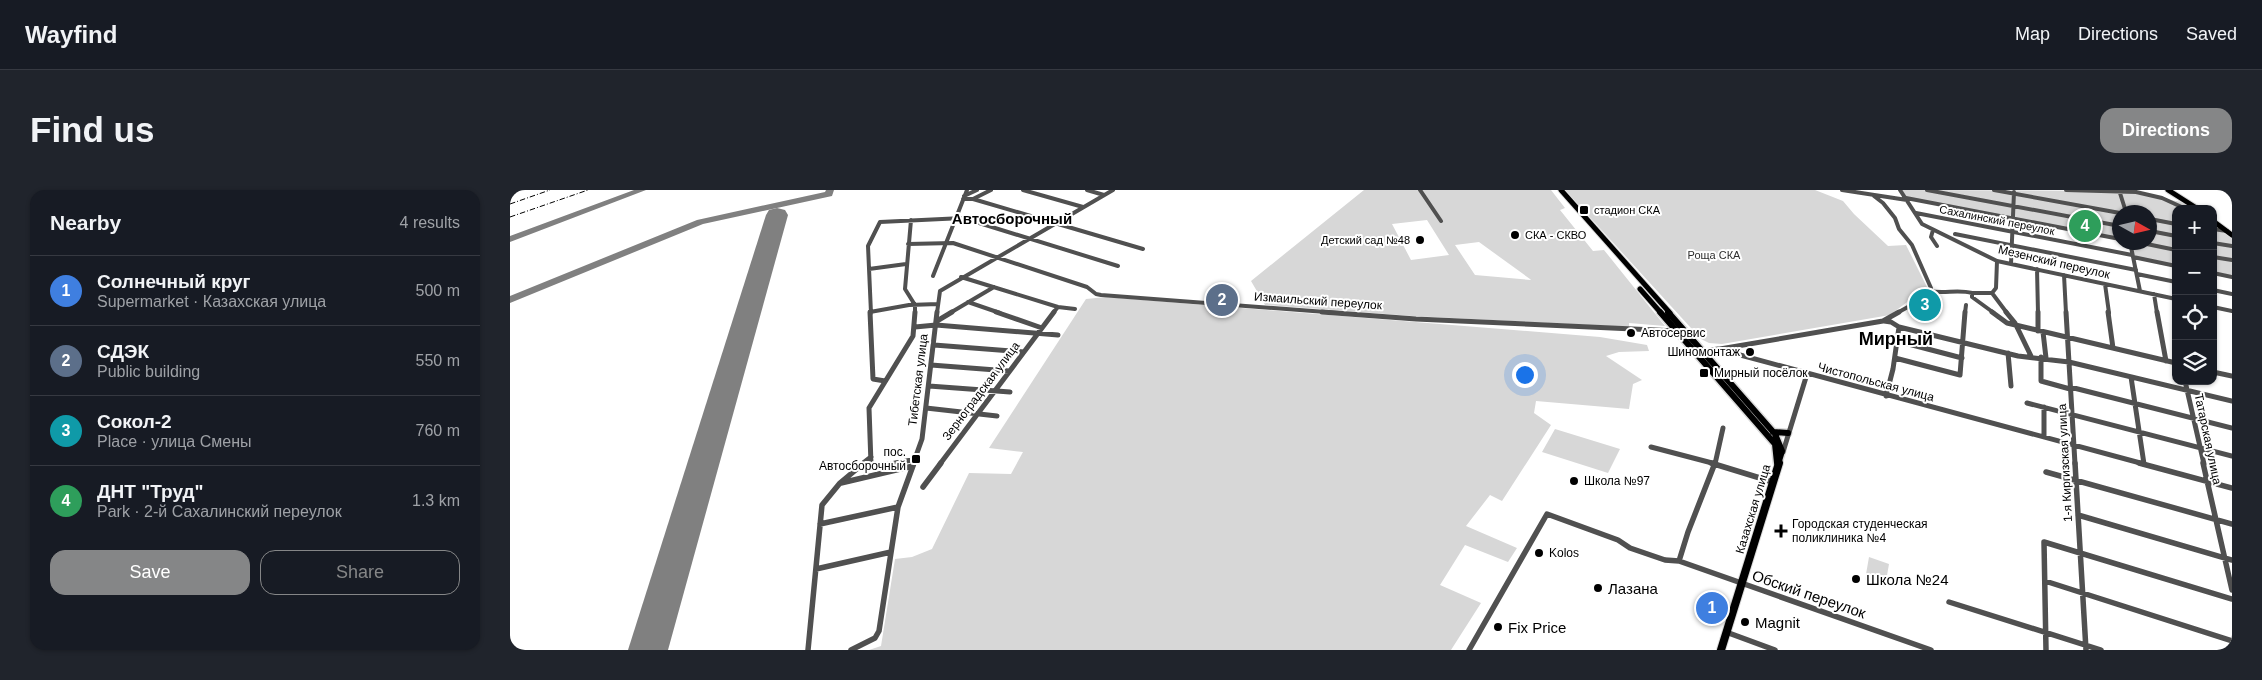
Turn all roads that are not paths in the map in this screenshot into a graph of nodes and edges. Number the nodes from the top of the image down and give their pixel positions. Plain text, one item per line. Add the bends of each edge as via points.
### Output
1 (967, 190) edge
2 (977, 190) edge
3 (991, 190) edge
4 (1023, 190) edge
5 (1086, 190) edge
6 (1113, 190) edge
7 (1420, 190) edge
8 (1557, 190) edge
9 (1561, 190) edge
10 (1842, 190) edge
11 (1900, 190) edge
12 (1927, 190) edge
13 (1994, 190) edge
14 (2066, 190) edge
15 (2119, 190) edge
16 (2166, 190) edge
17 (2014, 192) edge
18 (1104, 195) junction
19 (1874, 196) junction
20 (964, 198) junction
21 (973, 199) junction
22 (1907, 199) junction
23 (2124, 205) edge
24 (2177, 205) edge
25 (2190, 205) edge
26 (2013, 206) junction
27 (1083, 207) junction
28 (2112, 211) edge
29 (1916, 214) junction
30 (956, 217) junction
31 (2012, 218) junction
32 (911, 220) junction
33 (1441, 220) dead end
34 (2157, 220) edge
35 (1056, 222) junction
36 (2172, 223) edge
37 (2217, 223) edge
38 (2112, 225) edge
39 (1933, 230) junction
40 (2217, 230) edge
41 (2012, 232) junction
42 (2157, 232) edge
43 (2230, 232) edge
44 (1955, 234) dead end
45 (2172, 235) edge
46 (2112, 237) edge
47 (1028, 238) junction
48 (947, 242) junction
49 (908, 244) junction
50 (2217, 244) edge
51 (2012, 245) junction
52 (1938, 246) dead end
53 (2157, 246) edge
54 (2232, 246) edge
55 (1143, 248) dead end
56 (2172, 249) edge
57 (2132, 250) edge
58 (2133, 256) junction
59 (995, 257) junction
60 (2217, 258) edge
61 (2232, 260) edge
62 (1997, 261) junction
63 (906, 264) junction
64 (2011, 264) junction
65 (2172, 265) edge
66 (1118, 266) dead end
67 (869, 269) junction
68 (2037, 269) junction
69 (2136, 272) junction
70 (2217, 274) edge
71 (2064, 275) junction
72 (933, 276) dead end
73 (2232, 276) edge
74 (961, 277) junction
75 (2172, 281) edge
76 (2104, 284) junction
77 (994, 287) junction
78 (1642, 288) junction
79 (1930, 291) junction
80 (2140, 291) junction
81 (2217, 291) edge
82 (1972, 293) junction
83 (1992, 293) junction
84 (2154, 294) junction
85 (2232, 294) edge
86 (2172, 298) edge
87 (968, 302) junction
88 (938, 304) junction
89 (915, 305) junction
90 (1966, 305) dead end
91 (1058, 306) junction
92 (2217, 308) edge
93 (1075, 309) dead end
94 (2232, 311) edge
95 (870, 312) junction
96 (1883, 321) junction
97 (936, 323) junction
98 (1899, 326) junction
99 (2017, 326) junction
100 (915, 327) junction
101 (1042, 328) junction
102 (1686, 330) junction
103 (1677, 331) junction
104 (2041, 331) junction
105 (1038, 333) junction
106 (1058, 335) dead end
107 (2067, 337) junction
108 (1964, 341) junction
109 (1897, 342) junction
110 (934, 345) junction
111 (2113, 348) junction
112 (1718, 349) junction
113 (1704, 351) junction
114 (1024, 352) junction
115 (2008, 353) junction
116 (2031, 356) junction
117 (2044, 357) junction
118 (1895, 358) junction
119 (1962, 358) junction
120 (2166, 360) junction
121 (2069, 362) junction
122 (2172, 362) edge
123 (931, 365) junction
124 (1009, 371) junction
125 (2217, 373) edge
126 (1807, 374) junction
127 (1725, 376) junction
128 (2232, 376) edge
129 (2131, 377) junction
130 (1716, 378) junction
131 (886, 381) junction
132 (2186, 385) edge
133 (929, 386) junction
134 (2010, 386) dead end
135 (2070, 388) junction
136 (2187, 390) junction
137 (994, 391) junction
138 (1010, 392) dead end
139 (1886, 396) junction
140 (2232, 401) edge
141 (2027, 403) dead end
142 (2135, 403) junction
143 (2044, 407) junction
144 (926, 408) junction
145 (978, 412) junction
146 (2072, 414) junction
147 (997, 416) dead end
148 (2193, 418) junction
149 (1723, 428) dead end
150 (2232, 428) edge
151 (1772, 431) junction
152 (2139, 432) junction
153 (1788, 433) junction
154 (2044, 437) junction
155 (2074, 445) junction
156 (1651, 447) dead end
157 (2200, 448) junction
158 (1783, 453) junction
159 (2232, 456) edge
160 (871, 457) junction
161 (916, 459) junction
162 (1715, 464) junction
163 (2144, 464) junction
164 (913, 466) junction
165 (1776, 469) junction
166 (2046, 472) dead end
167 (2076, 480) junction
168 (2207, 481) junction
169 (1773, 482) junction
170 (840, 483) junction
171 (923, 487) dead end
172 (2232, 488) edge
173 (898, 507) junction
174 (2078, 515) junction
175 (2216, 519) junction
176 (820, 524) junction
177 (2232, 524) edge
178 (891, 552) junction
179 (2080, 552) junction
180 (2225, 558) junction
181 (2232, 560) edge
182 (1679, 562) junction
183 (816, 569) junction
184 (2045, 581) junction
185 (1742, 583) junction
186 (2232, 590) edge
187 (2083, 594) junction
188 (2232, 598) edge
189 (1949, 602) dead end
190 (1726, 632) junction
191 (2045, 632) junction
192 (2232, 641) edge
193 (2086, 647) edge
194 (808, 650) edge
195 (851, 650) edge
196 (1469, 650) edge
197 (1721, 650) edge
198 (1775, 650) edge
199 (1931, 650) edge
200 (2046, 650) edge
201 (2101, 650) edge

1 - 20 street
2 - 20 street
3 - 21 street
4 - 27 street
5 - 18 street
6 - 18 street, Тибетская улица
7 - 33 street
8 - 78 main road
9 - 78 main road
10 - 19 street
11 - 22 street, Мезенский переулок
12 - 26 street
13 - 17 street
14 - 15 street
15 - 23 street
15 - 24 street via 2160,197
16 - 25 main road
17 - 26 street
17 - 28 street
18 - 27 street, Тибетская улица
19 - 22 street
19 - 79 street via 1884,203 1912,245 1932,288
20 - 21 street
20 - 30 street
21 - 35 street
22 - 29 street, Мезенский переулок
22 - 31 street
26 - 31 street
26 - 38 street
27 - 35 street, Тибетская улица
29 - 39 street, Мезенский переулок via 1922,224
29 - 41 street, Сахалинский переулок
30 - 32 street
30 - 47 street
30 - 48 street
31 - 41 street
31 - 46 street
32 - 49 street
32 - 67 street via 880,222 868,246
34 - 36 street
35 - 47 street, Тибетская улица
35 - 55 street
37 - 43 main road
39 - 52 street, Мезенский переулок via 1931,237
39 - 62 street, Мезенский переулок
40 - 43 street
41 - 51 street
41 - 58 street, Сахалинский переулок
42 - 45 street
44 - 51 street
47 - 59 street, Тибетская улица
47 - 66 street
48 - 49 street, Измаильский переулок
48 - 59 street, Измаильский переулок
48 - 72 street
49 - 63 street
50 - 54 street
51 - 64 street
51 - 69 street
53 - 56 street
57 - 58 street
58 - 65 street, Сахалинский переулок
58 - 69 street
59 - 74 street, Тибетская улица
59 - 103 street, Измаильский переулок via 1087,287 1101,295 1416,319
60 - 61 street
62 - 64 street, Мезенский переулок
62 - 83 street via 1996,288
63 - 67 street
63 - 89 street via 905,289
64 - 68 street, Мезенский переулок
67 - 95 street
68 - 71 street, Мезенский переулок
68 - 104 street
69 - 75 street
69 - 80 street
70 - 73 street
71 - 76 street, Мезенский переулок
71 - 107 street, 1-я Киргизская улица
74 - 77 street
74 - 88 street, Тибетская улица via 940,291
76 - 80 street, Мезенский переулок
76 - 111 street
77 - 87 street
77 - 91 street
78 - 102 main road
78 - 103 main road
79 - 82 street via 1945,294 1960,289
79 - 96 street via 1926,297
80 - 84 street, Мезенский переулок
81 - 85 street
82 - 83 street
82 - 99 street via 1972,297 1997,317
83 - 99 street
84 - 86 street, Мезенский переулок
84 - 120 street
87 - 97 street
87 - 101 street
88 - 89 street
88 - 97 street, Тибетская улица
89 - 95 street
89 - 100 street
90 - 108 street
91 - 93 street
91 - 101 street, Зерноградская улица
92 - 94 street
95 - 131 street via 873,380
96 - 98 street
96 - 112 street
97 - 100 street
97 - 105 street
97 - 110 street, Тибетская улица
98 - 108 street
98 - 109 street
99 - 104 street
99 - 116 street
100 - 131 street
101 - 105 street, Зерноградская улица
102 - 103 main road
102 - 113 main road
103 - 130 main road
104 - 107 street
104 - 117 street
105 - 106 street
105 - 114 street, Зерноградская улица
107 - 111 street
107 - 121 street, 1-я Киргизская улица
108 - 115 street
108 - 119 street
109 - 118 street
109 - 119 street
110 - 114 street
110 - 123 street, Тибетская улица
111 - 120 street
112 - 113 street, Чистопольская улица
112 - 126 street, Чистопольская улица
113 - 127 main road
114 - 124 street, Зерноградская улица
115 - 116 street
115 - 134 street
116 - 117 street
117 - 121 street
117 - 135 street via 2041,381
118 - 119 street via 1960,375
118 - 139 street
120 - 122 street
121 - 129 street
121 - 135 street, 1-я Киргизская улица
123 - 124 street
123 - 133 street, Тибетская улица
124 - 137 street, Зерноградская улица
125 - 128 street
126 - 139 street, Чистопольская улица
126 - 153 street, Казахская улица
127 - 130 main road
127 - 151 main road
129 - 136 street
129 - 142 street
130 - 165 main road via 1775,444
131 - 160 street via 869,408
132 - 136 street, Татарская улица
133 - 137 street
133 - 144 street, Тибетская улица
135 - 142 street
135 - 146 street, 1-я Киргизская улица
136 - 140 street
136 - 148 street, Татарская улица
137 - 138 street
137 - 145 street, Зерноградская улица
139 - 154 street, Чистопольская улица
141 - 143 street
142 - 148 street
142 - 152 street
143 - 146 street
143 - 154 street
144 - 145 street
144 - 161 street, Тибетская улица
145 - 147 street
145 - 171 street, Зерноградская улица
146 - 152 street
146 - 155 street, 1-я Киргизская улица
148 - 150 street
148 - 157 street, Татарская улица
149 - 162 street
151 - 153 main road
151 - 158 main road
152 - 157 street
152 - 163 street
153 - 158 street, Казахская улица
154 - 155 street, Чистопольская улица
155 - 163 street, Чистопольская улица
155 - 167 street, 1-я Киргизская улица
156 - 162 street
157 - 159 street
157 - 168 street, Татарская улица
158 - 165 main road, Казахская улица
160 - 161 street via 871,467 875,468
160 - 170 street
161 - 164 street, Тибетская улица
162 - 169 street
162 - 182 street
163 - 168 street, Чистопольская улица
164 - 170 street
164 - 173 street, Тибетская улица
165 - 169 main road, Казахская улица
166 - 167 street
167 - 174 street, 1-я Киргизская улица
167 - 175 street
168 - 172 street, Чистопольская улица
168 - 175 street, Татарская улица
169 - 185 main road, Казахская улица
170 - 176 street via 822,505
173 - 176 street
173 - 178 street, Тибетская улица
174 - 179 street, 1-я Киргизская улица
174 - 180 street
175 - 177 street
175 - 180 street, Татарская улица
176 - 183 street
178 - 183 street
178 - 195 street, Тибетская улица via 879,631 875,638
179 - 184 street via 2044,542
179 - 187 street, 1-я Киргизская улица
179 - 188 street
180 - 181 street
180 - 186 street, Татарская улица
182 - 185 street, Обский переулок
182 - 196 street, Обский переулок via 1630,548 1618,540 1547,514
183 - 194 street
184 - 187 street
184 - 191 street
185 - 190 main road, Казахская улица
185 - 199 street, Обский переулок
187 - 192 street
187 - 193 street, 1-я Киргизская улица
189 - 191 street
190 - 197 main road, Казахская улица
190 - 198 street
191 - 193 street
191 - 200 street
193 - 201 street

